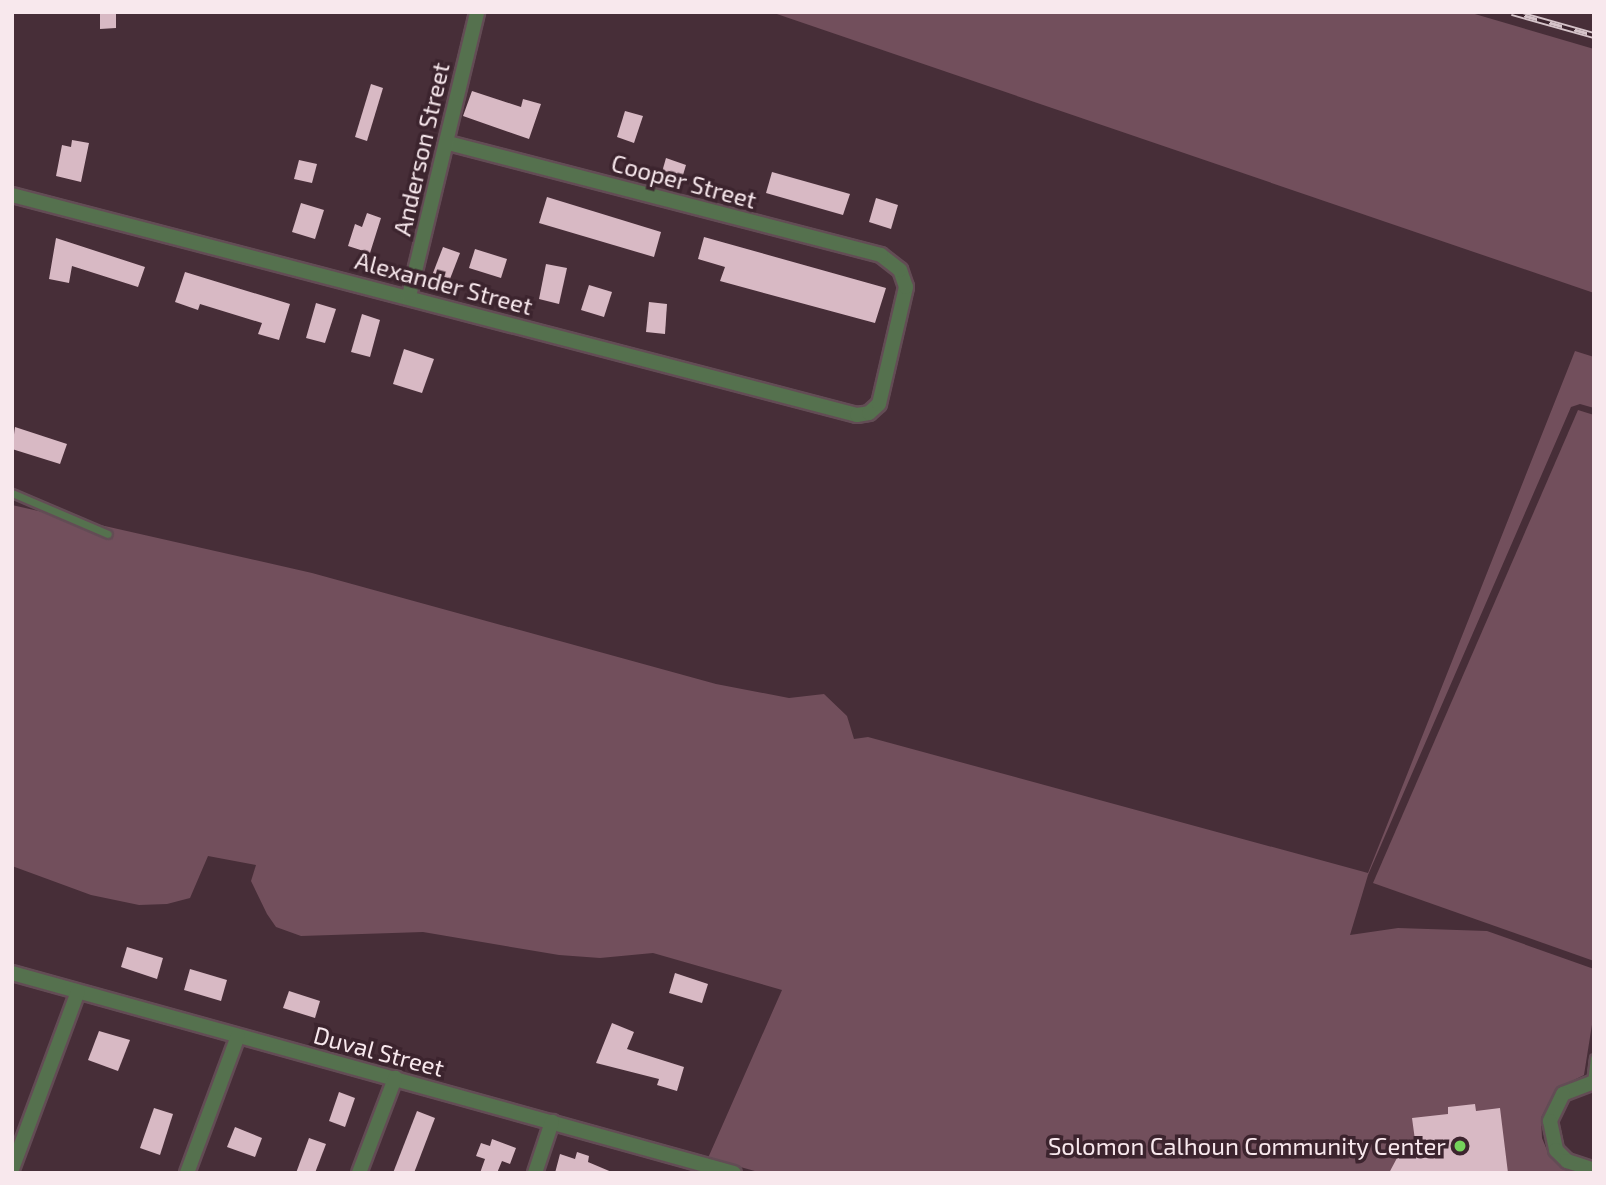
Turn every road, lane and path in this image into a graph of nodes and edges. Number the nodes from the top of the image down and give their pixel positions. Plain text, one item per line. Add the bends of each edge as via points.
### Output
1 (477, 12) edge
2 (447, 143) junction
3 (12, 195) edge
4 (409, 296) junction
5 (864, 414) joint
6 (12, 493) edge
7 (108, 534) dead end
8 (12, 973) edge
9 (78, 992) junction
10 (238, 1036) junction
11 (1594, 1058) edge
12 (395, 1078) junction
13 (1592, 1082) edge
14 (552, 1122) junction
15 (12, 1169) edge
16 (1594, 1170) edge
17 (187, 1173) edge
18 (359, 1173) edge
19 (535, 1173) edge
20 (734, 1173) edge

1 - 2 street, Anderson Street
2 - 4 street, Anderson Street
2 - 5 street, Cooper Street via 881,255 902,275 905,299 883,397 874,410
3 - 4 street, Alexander Street
4 - 5 street, Alexander Street
6 - 7 lane
8 - 9 street, Duval Street
9 - 10 street, Duval Street
9 - 15 street
10 - 12 street, Duval Street
10 - 17 street
11 - 13 lane
12 - 14 street, Duval Street
12 - 18 street
13 - 16 street via 1563,1094 1550,1121 1556,1150 1573,1165
14 - 19 street
14 - 20 street, Duval Street

